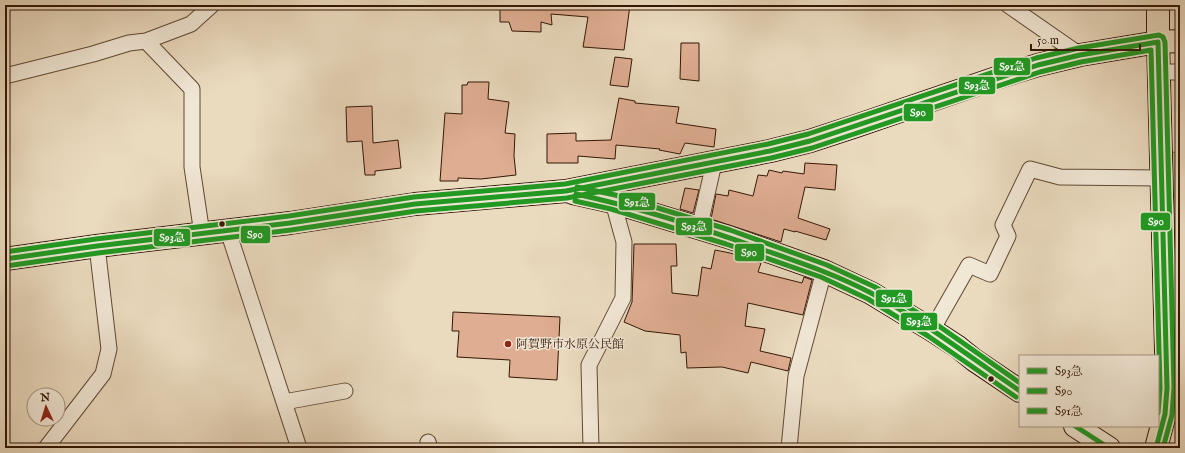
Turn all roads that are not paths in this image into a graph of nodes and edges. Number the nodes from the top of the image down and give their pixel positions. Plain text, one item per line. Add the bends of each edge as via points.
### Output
1 (212, 5) edge
2 (1008, 5) edge
3 (1158, 5) edge
4 (146, 41) junction
5 (1180, 41) edge
6 (1158, 42) junction
7 (1080, 54) junction
8 (1158, 72) junction
9 (1180, 72) edge
10 (5, 76) edge
11 (714, 163) junction
12 (1160, 178) junction
13 (566, 191) junction
14 (613, 202) junction
15 (699, 228) junction
16 (228, 231) junction
17 (202, 234) junction
18 (97, 246) junction
19 (5, 259) edge
20 (824, 271) junction
21 (932, 330) junction
22 (1019, 390) edge
23 (345, 392) dead end
24 (284, 402) junction
25 (1076, 427) edge
26 (46, 448) edge
27 (299, 448) edge
28 (591, 448) edge
29 (789, 448) edge
30 (1108, 448) edge
31 (1156, 448) edge

1 - 4 street via 191,24
2 - 7 street
3 - 6 main road
4 - 10 street via 128,43
4 - 17 street via 192,89 192,167
5 - 6 main road
6 - 7 main road
6 - 8 main road
7 - 11 main road via 999,76 810,141
8 - 9 street
8 - 12 main road
11 - 13 main road
11 - 15 street
12 - 21 street via 1060,177 1030,169 1003,225 1008,236 990,274 969,265
12 - 31 main road via 1167,388 1165,414
13 - 14 main road
13 - 16 main road via 415,204
14 - 15 main road
14 - 28 street via 624,242 623,298 589,365
15 - 20 main road
16 - 17 main road
16 - 24 street
17 - 18 main road
18 - 19 main road
18 - 26 street via 109,349 103,374
20 - 21 main road via 871,293
20 - 29 street via 796,376
21 - 22 main road
23 - 24 street
24 - 27 street
25 - 30 main road

